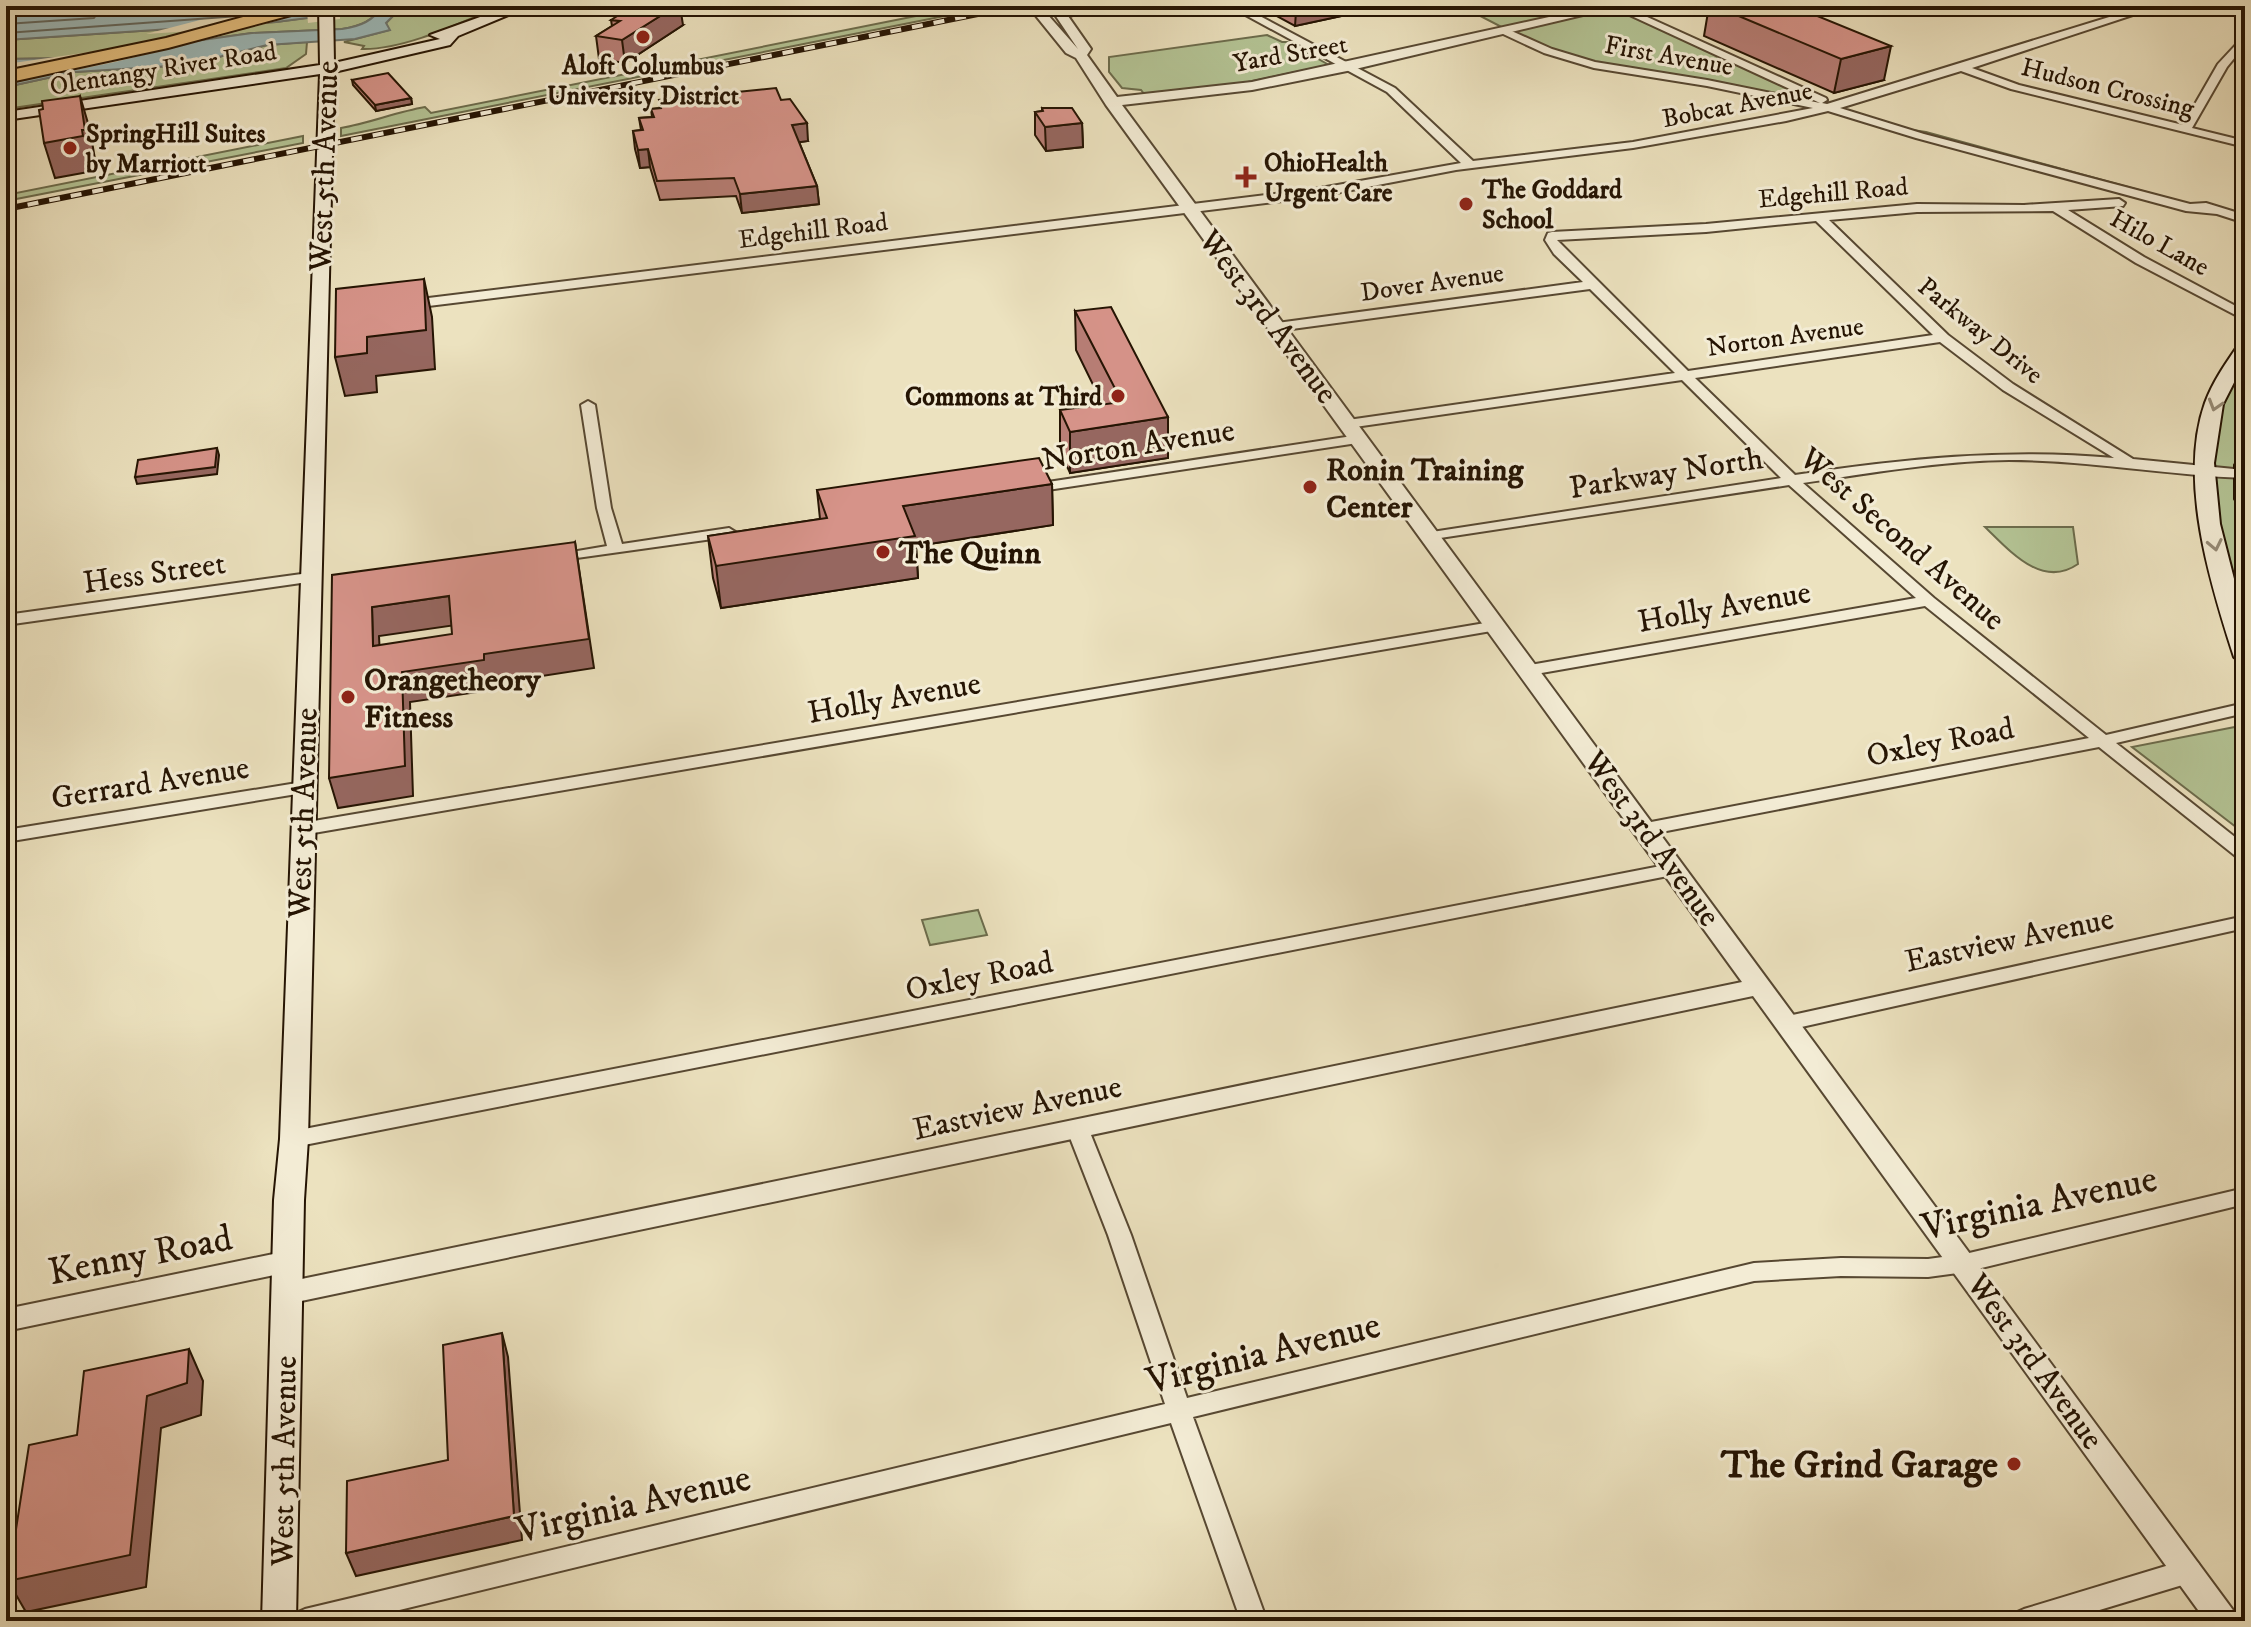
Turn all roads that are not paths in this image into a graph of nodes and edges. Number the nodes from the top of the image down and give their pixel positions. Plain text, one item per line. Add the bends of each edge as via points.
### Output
1 (270, 6) edge
2 (304, 6) edge
3 (326, 6) edge
4 (523, 6) edge
5 (1036, 6) edge
6 (1085, 6) edge
7 (1100, 6) edge
8 (1234, 6) edge
9 (1615, 6) edge
10 (2155, 6) edge
11 (1059, 9) edge
12 (1505, 31) junction
13 (2245, 38) edge
14 (1080, 55) junction
15 (327, 67) junction
16 (1347, 67) junction
17 (6, 68) edge
18 (1963, 68) junction
19 (6, 77) edge
20 (1111, 102) junction
21 (1830, 108) junction
22 (6, 116) edge
23 (2186, 129) junction
24 (2245, 144) edge
25 (1470, 165) junction
26 (1315, 193) joint
27 (2119, 203) dead end
28 (2054, 206) junction
29 (1188, 207) junction
30 (1819, 217) junction
31 (2245, 219) edge
32 (1552, 236) joint
33 (1592, 285) junction
34 (394, 306) edge
35 (2245, 316) edge
36 (1277, 327) junction
37 (1943, 338) junction
38 (2245, 348) edge
39 (1684, 375) junction
40 (588, 405) dead end
41 (1354, 431) junction
42 (2129, 461) junction
43 (2203, 468) junction
44 (2244, 470) edge
45 (1792, 480) junction
46 (1012, 492) edge
47 (2245, 499) edge
48 (748, 530) edge
49 (1432, 537) junction
50 (616, 550) junction
51 (539, 561) edge
52 (314, 589) junction
53 (1928, 601) junction
54 (6, 622) edge
55 (1497, 626) junction
56 (2245, 657) edge
57 (1530, 670) junction
58 (2245, 708) edge
59 (2101, 741) junction
60 (303, 788) junction
61 (302, 829) junction
62 (1646, 829) junction
63 (6, 836) edge
64 (2245, 854) edge
65 (1676, 869) junction
66 (2245, 922) edge
67 (1761, 986) junction
68 (1788, 1023) junction
69 (1078, 1130) junction
70 (294, 1139) junction
71 (2245, 1196) edge
72 (1965, 1263) junction
73 (288, 1277) junction
74 (6, 1320) edge
75 (1180, 1411) junction
76 (2189, 1571) junction
77 (282, 1620) edge
78 (1254, 1621) edge
79 (2024, 1621) edge
80 (2225, 1621) edge

1 - 17 highway
2 - 19 highway via 168,43
3 - 15 main road, West 5th Avenue
4 - 15 main road, Olentangy River Road via 453,33 445,42
5 - 11 street via 1046,14
5 - 14 street, West 3rd Avenue via 1070,50
6 - 11 street
7 - 11 street
8 - 16 street
9 - 12 street, Yard Street
9 - 21 street, First Avenue via 1819,97
10 - 18 street, Bobcat Avenue
11 - 14 street, West 3rd Avenue via 1085,49
12 - 16 street, Yard Street
12 - 21 street, First Avenue via 1594,65
13 - 23 street via 2222,66
14 - 20 street, West 3rd Avenue
15 - 22 main road, Olentangy River Road
15 - 52 main road, West 5th Avenue via 327,314
16 - 20 street, Yard Street via 1252,86
16 - 25 street via 1405,100
18 - 21 street, Bobcat Avenue
18 - 23 street, Hudson Crossing via 2015,87
20 - 29 street, West 3rd Avenue
21 - 25 street, Bobcat Avenue via 1688,137
21 - 31 street, First Avenue
23 - 24 street, Hudson Crossing
25 - 26 street, Bobcat Avenue
26 - 29 street, Edgehill Road
27 - 28 street, Edgehill Road
28 - 30 street, Edgehill Road via 1917,208
28 - 35 street, Hilo Lane via 2089,231
29 - 34 street, Edgehill Road
29 - 36 street, West 3rd Avenue
30 - 32 street, Edgehill Road
30 - 37 street, Parkway Drive
32 - 33 street, West Second Avenue via 1558,251
33 - 36 street, Dover Avenue
33 - 39 street, West Second Avenue
36 - 41 street, West 3rd Avenue
37 - 39 street, Norton Avenue
37 - 42 street, Parkway Drive via 2008,387
38 -> 43 main road via 2220,388
39 - 41 street, Norton Avenue
39 - 45 street, West Second Avenue
40 - 50 street
41 - 46 street, Norton Avenue
41 - 49 street, West 3rd Avenue
42 - 43 street, Parkway North
42 - 45 street, Parkway North via 1974,457
43 - 44 street, Parkway North
43 -> 56 main road via 2219,565
44 - 47 main road
45 - 49 street, Parkway North
45 - 53 street, West Second Avenue
48 - 50 street
49 - 55 street, West 3rd Avenue
50 - 51 street
52 - 54 street, Hess Street
52 - 60 main road, West 5th Avenue
53 - 57 street, Holly Avenue
53 - 59 street, West Second Avenue
55 - 57 street, West 3rd Avenue
55 - 61 street, Holly Avenue
57 - 62 street, West 3rd Avenue
58 - 59 street, Oxley Road
59 - 62 street, Oxley Road
59 - 64 street, West Second Avenue
60 - 61 main road, West 5th Avenue
60 - 63 street, Gerrard Avenue
61 - 70 main road, West 5th Avenue
62 - 65 street, West 3rd Avenue
65 - 67 street, West 3rd Avenue
65 - 70 street, Oxley Road
66 - 68 street, Eastview Avenue
67 - 68 street, West 3rd Avenue
67 - 69 street, Eastview Avenue
68 - 72 street, West 3rd Avenue
69 - 73 street, Eastview Avenue
69 - 75 street
70 - 73 main road, West 5th Avenue
71 - 72 street, Virginia Avenue
72 - 75 street, Virginia Avenue via 1754,1272
72 - 76 street, West 3rd Avenue
73 - 74 street, Kenny Road
73 - 77 main road, West 5th Avenue
75 - 77 street, Virginia Avenue
75 - 78 street
76 - 79 street
76 - 80 street, West 3rd Avenue

